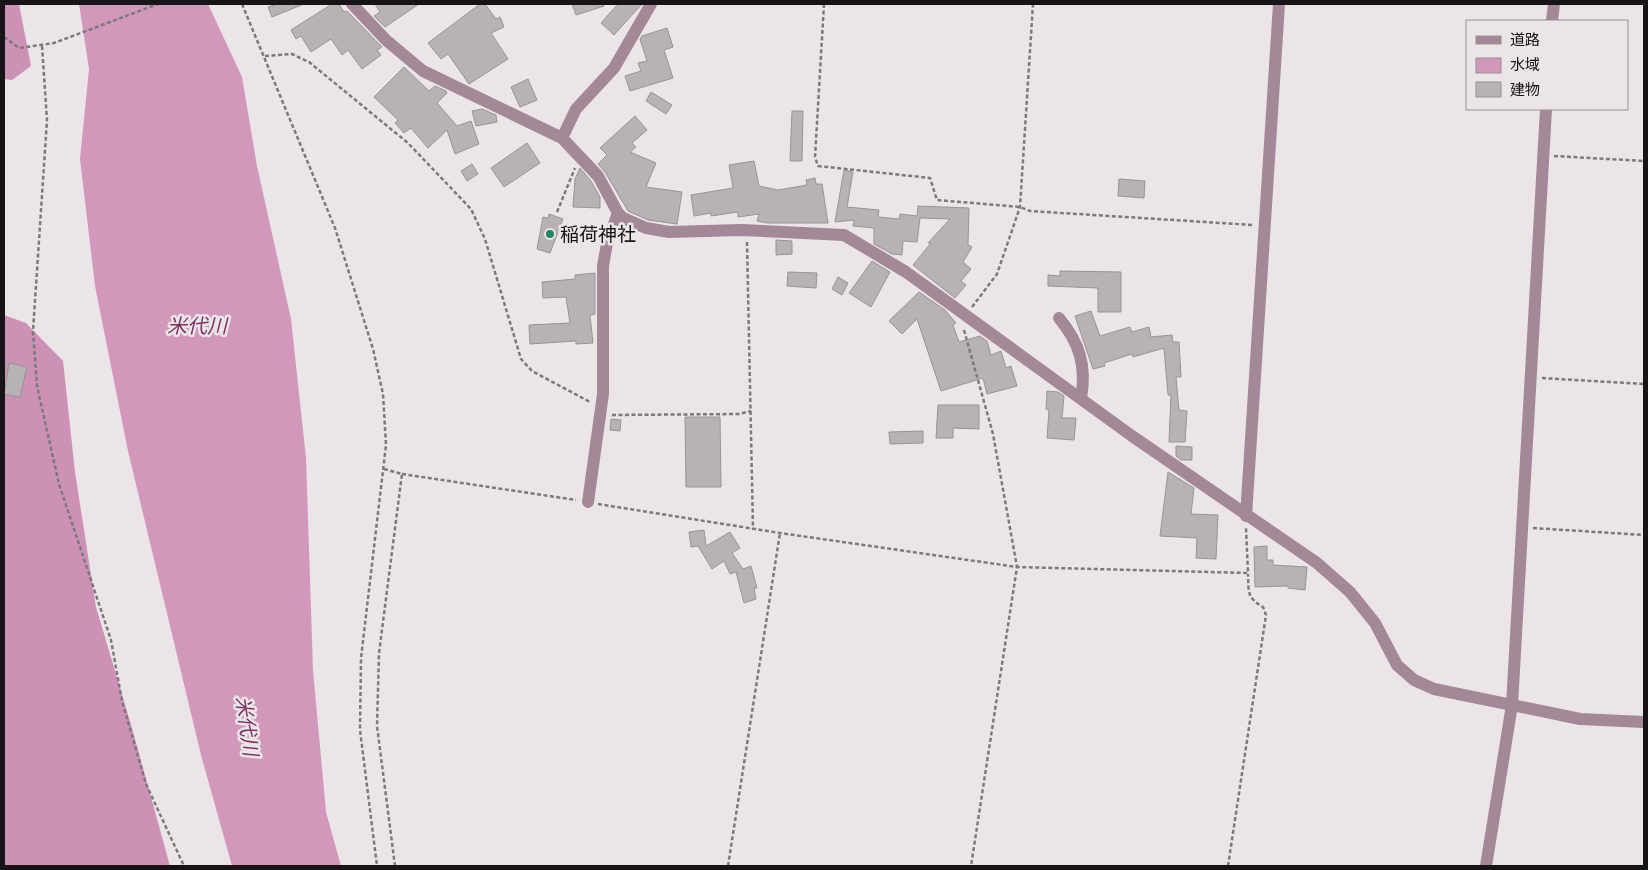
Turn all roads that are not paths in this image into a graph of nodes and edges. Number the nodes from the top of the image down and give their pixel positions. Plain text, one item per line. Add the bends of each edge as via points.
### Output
1 (352, 4) edge
2 (651, 4) edge
3 (1279, 4) edge
4 (1554, 4) edge
5 (1552, 20) edge
6 (1546, 110) edge
7 (562, 138) junction
8 (618, 213) junction
9 (1059, 318) dead end
10 (1080, 398) junction
11 (588, 502) road end
12 (1246, 516) junction
13 (1512, 705) junction
14 (1644, 722) edge
15 (1486, 866) edge

1 - 7 street via 386,40 424,71
2 - 7 street via 614,68 576,109
3 - 12 street
4 - 5 street
6 - 13 street
7 - 8 street via 598,176
8 - 10 street via 646,228 669,232 746,230 844,235 906,272
8 - 11 street via 607,243 604,266 601,410
9 - 10 street via 1079,347 1084,376
10 - 12 street
12 - 13 street via 1317,563 1350,592 1375,623 1397,665 1414,680 1434,689
13 - 14 street via 1580,719
13 - 15 street

